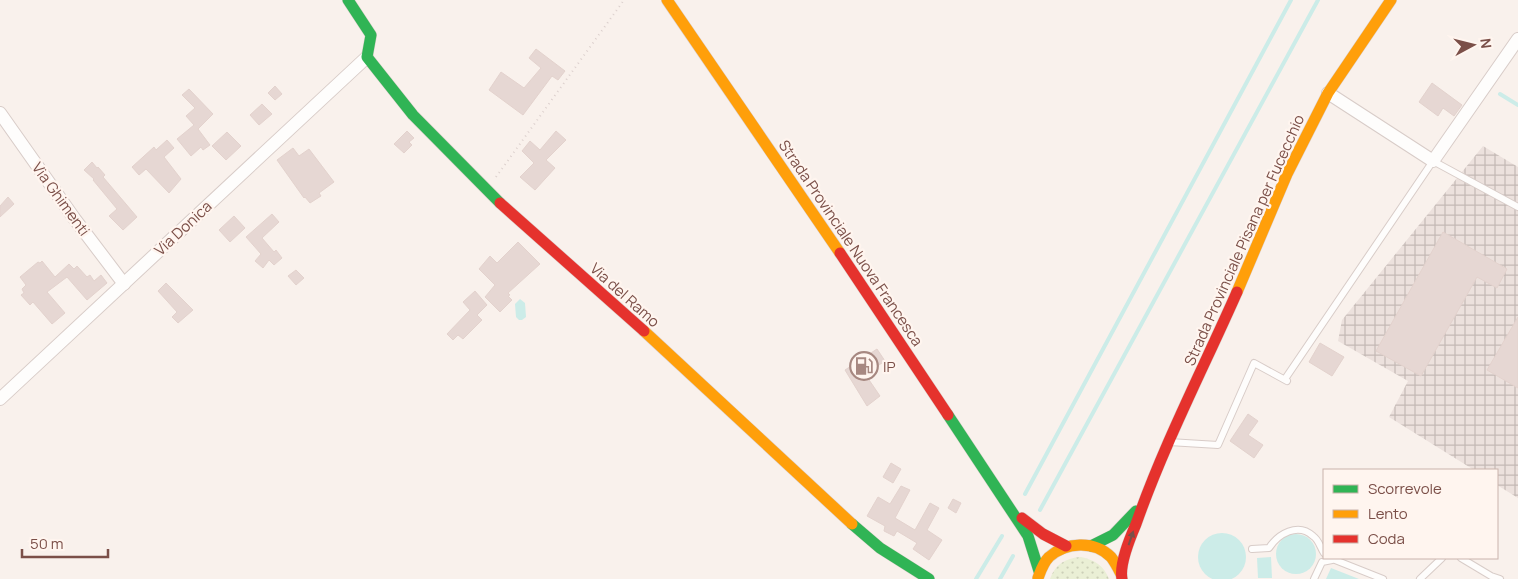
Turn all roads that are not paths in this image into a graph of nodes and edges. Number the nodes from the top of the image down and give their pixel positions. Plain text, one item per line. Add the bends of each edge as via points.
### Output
1 (348, 0) edge
2 (667, 0) edge
3 (1391, 0) edge
4 (1518, 38) edge
5 (367, 57) junction
6 (1328, 93) junction
7 (0, 113) edge
8 (1433, 161) junction
9 (1518, 207) edge
10 (124, 284) junction
11 (0, 399) edge
12 (1168, 442) junction
13 (1143, 503) junction
14 (1008, 504) junction
15 (1066, 546) junction
16 (1091, 546) junction
17 (1252, 549) dead end
18 (1323, 550) edge
19 (1331, 559) edge
20 (1441, 559) edge
21 (1463, 559) edge
22 (1038, 575) edge
23 (1121, 576) edge
24 (929, 579) edge
25 (1314, 579) edge
26 (1383, 579) edge
27 (1420, 579) edge
28 (1500, 579) edge

1 - 5 main road via 371,35
2 - 14 main road, Strada Provinciale Nuova Francesca
3 - 6 main road, Strada Provinciale Pisana per Fucecchio
4 - 8 street
5 - 10 street, Via Donica
5 - 24 main road, Via del Ramo via 413,115 487,190 834,509 880,548
6 - 8 street
6 - 12 main road, Strada Provinciale Pisana per Fucecchio via 1287,174 1237,293
7 - 10 street, Via Ghimenti
8 - 9 lane
8 - 12 lane via 1286,380 1254,363 1218,445
10 - 11 street, Via Donica
12 - 13 main road, Strada Provinciale Pisana per Fucecchio
13 - 16 main road, Strada Provinciale Pisana per Fucecchio via 1113,536
23 -> 13 main road, Strada Provinciale Pisana per Fucecchio
14 - 15 main road, Strada Provinciale Nuova Francesca via 1032,528
14 - 22 main road, Strada Provinciale Nuova Francesca via 1028,536
15 - 16 main road, Strada Provinciale Pisana per Fucecchio
15 - 22 main road via 1047,559
16 - 23 main road, Strada Provinciale Pisana per Fucecchio via 1114,561
17 - 18 lane via 1269,548 1284,533 1302,530 1314,536
19 - 25 lane via 1322,562
19 - 26 lane
20 - 27 lane
21 - 28 lane

